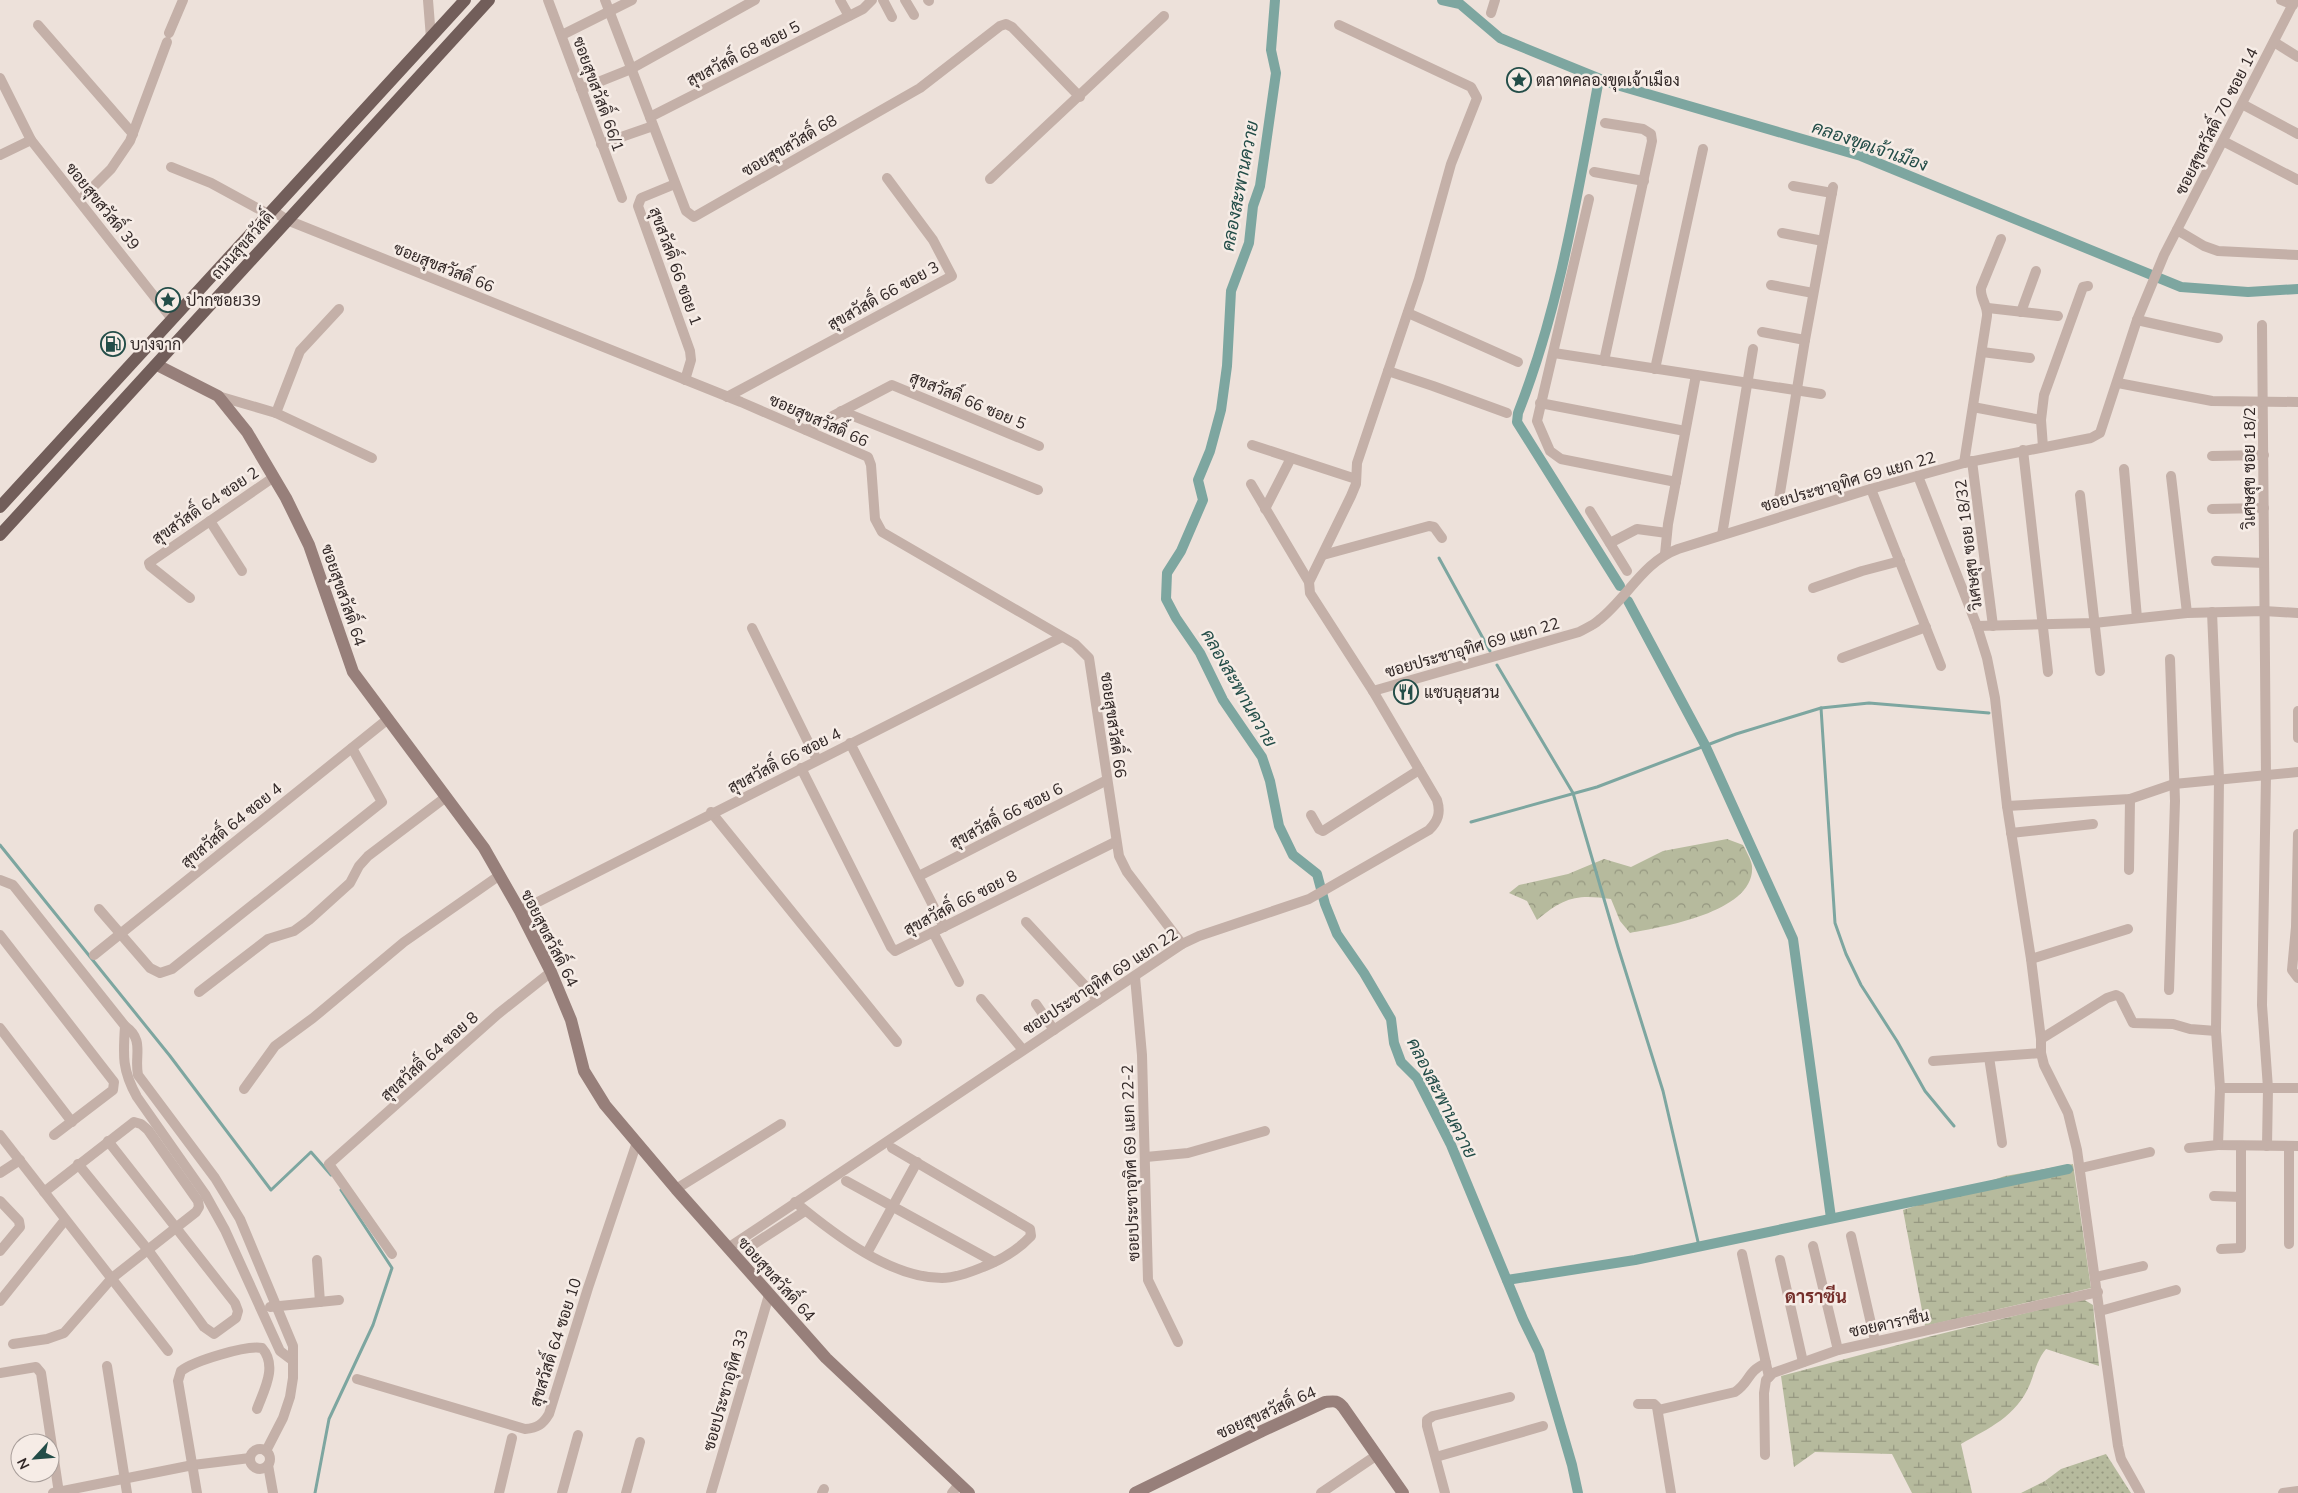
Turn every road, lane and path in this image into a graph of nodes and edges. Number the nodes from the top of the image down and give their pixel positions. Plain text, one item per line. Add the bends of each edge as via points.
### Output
1 (183, 0) edge
2 (428, 0) edge
3 (465, 0) edge
4 (489, 0) edge
5 (548, 0) edge
6 (605, 0) edge
7 (632, 0) edge
8 (755, 0) edge
9 (840, 0) edge
10 (872, 0) edge
11 (883, 0) edge
12 (905, 0) edge
13 (1494, 0) edge
14 (2281, 0) edge
15 (2294, 7) edge
16 (610, 12) junction
17 (1491, 13) dead end
18 (914, 15) dead end
19 (849, 16) junction
20 (1164, 16) dead end
21 (892, 17) dead end
22 (38, 25) dead end
23 (1339, 25) dead end
24 (562, 35) junction
25 (431, 38) junction
26 (2274, 42) junction
27 (2298, 58) edge
28 (631, 70) junction
29 (0, 78) edge
30 (581, 89) junction
31 (1080, 97) junction
32 (2242, 104) junction
33 (652, 122) junction
34 (1605, 123) dead end
35 (133, 134) junction
36 (2298, 134) edge
37 (32, 140) junction
38 (2223, 141) junction
39 (601, 144) junction
40 (1703, 150) dead end
41 (0, 155) edge
42 (171, 167) dead end
43 (1594, 172) dead end
44 (887, 178) dead end
45 (990, 179) dead end
46 (2298, 180) edge
47 (1644, 181) junction
48 (675, 184) junction
49 (1793, 186) dead end
50 (622, 198) dead end
51 (1589, 199) dead end
52 (80, 200) junction
53 (270, 212) junction
54 (287, 220) junction
55 (2177, 230) junction
56 (1782, 233) dead end
57 (2001, 239) dead end
58 (1823, 241) junction
59 (2298, 255) edge
60 (2036, 271) dead end
61 (1771, 285) dead end
62 (2088, 286) dead end
63 (1814, 292) junction
64 (2146, 300) joint
65 (1988, 308) junction
66 (339, 309) dead end
67 (2021, 312) junction
68 (1408, 313) junction
69 (2058, 316) dead end
70 (172, 319) junction
71 (2137, 320) junction
72 (2262, 325) dead end
73 (1762, 332) dead end
74 (2218, 338) dead end
75 (1805, 340) junction
76 (1753, 349) dead end
77 (1982, 352) junction
78 (1554, 353) junction
79 (2030, 358) dead end
80 (1604, 361) junction
81 (1518, 362) dead end
82 (157, 365) junction
83 (1655, 369) junction
84 (1388, 371) junction
85 (1696, 375) junction
86 (685, 380) junction
87 (1747, 383) junction
88 (2118, 383) junction
89 (1797, 392) junction
90 (1821, 394) dead end
91 (218, 396) junction
92 (727, 397) junction
93 (2264, 402) junction
94 (2298, 402) edge
95 (1540, 403) junction
96 (1973, 407) junction
97 (841, 411) junction
98 (276, 413) junction
99 (1507, 413) dead end
100 (2041, 420) junction
101 (806, 430) junction
102 (1685, 431) junction
103 (1252, 445) dead end
104 (1039, 446) dead end
105 (2043, 446) junction
106 (2023, 450) junction
107 (2264, 455) junction
108 (2212, 456) dead end
109 (372, 458) dead end
110 (1291, 458) junction
111 (1968, 462) junction
112 (2124, 469) dead end
113 (1918, 476) junction
114 (2172, 476) dead end
115 (274, 477) junction
116 (1356, 480) junction
117 (1676, 482) junction
118 (1251, 484) dead end
119 (1871, 489) junction
120 (1038, 490) dead end
121 (2080, 494) dead end
122 (1778, 505) dead end
123 (0, 507) edge
124 (2264, 508) junction
125 (1265, 509) junction
126 (2212, 509) dead end
127 (1590, 511) dead end
128 (210, 521) junction
129 (1667, 533) junction
130 (1722, 534) junction
131 (0, 535) edge
132 (1442, 538) dead end
133 (1610, 543) junction
134 (1665, 554) junction
135 (1323, 555) junction
136 (2216, 561) dead end
137 (1900, 562) junction
138 (2264, 563) junction
139 (242, 571) dead end
140 (1627, 571) dead end
141 (1309, 582) junction
142 (1814, 588) dead end
143 (190, 598) dead end
144 (2264, 611) junction
145 (2187, 612) junction
146 (2212, 612) junction
147 (2298, 613) edge
148 (2136, 618) junction
149 (2094, 623) junction
150 (2043, 625) junction
151 (1926, 626) junction
152 (1977, 626) junction
153 (1992, 626) junction
154 (752, 628) dead end
155 (1062, 637) junction
156 (1842, 658) dead end
157 (2170, 659) dead end
158 (1941, 666) dead end
159 (2100, 671) dead end
160 (2048, 672) dead end
161 (1373, 691) junction
162 (2298, 710) edge
163 (388, 719) junction
164 (2298, 738) edge
165 (850, 743) junction
166 (352, 748) junction
167 (817, 760) junction
168 (801, 768) junction
169 (1419, 770) junction
170 (2298, 772) edge
171 (2266, 776) junction
172 (2219, 779) junction
173 (1106, 780) junction
174 (2174, 784) junction
175 (446, 797) junction
176 (2130, 800) junction
177 (2007, 806) junction
178 (711, 812) junction
179 (1311, 815) dead end
180 (2094, 824) dead end
181 (2011, 833) junction
182 (2298, 834) edge
183 (1115, 842) junction
184 (2129, 870) dead end
185 (2298, 870) edge
186 (500, 875) junction
187 (919, 876) junction
188 (0, 880) edge
189 (99, 909) dead end
190 (520, 911) junction
191 (1026, 922) dead end
192 (944, 926) junction
193 (2297, 927) edge
194 (2128, 929) dead end
195 (933, 932) junction
196 (120, 934) junction
197 (0, 935) edge
198 (1182, 944) junction
199 (4, 948) edge
200 (94, 955) dead end
201 (2031, 959) junction
202 (551, 972) junction
203 (1135, 977) junction
204 (2298, 978) edge
205 (959, 982) dead end
206 (2170, 990) dead end
207 (199, 992) dead end
208 (981, 999) dead end
209 (1098, 1000) junction
210 (1036, 1004) dead end
211 (126, 1026) junction
212 (0, 1028) edge
213 (1054, 1030) junction
214 (2216, 1031) junction
215 (2041, 1039) junction
216 (897, 1042) dead end
217 (1023, 1050) junction
218 (2041, 1053) junction
219 (1989, 1057) junction
220 (1933, 1061) dead end
221 (138, 1075) junction
222 (129, 1082) junction
223 (2220, 1088) junction
224 (2268, 1088) junction
225 (2298, 1088) edge
226 (244, 1089) dead end
227 (72, 1122) junction
228 (781, 1124) dead end
229 (1265, 1131) dead end
230 (0, 1135) edge
231 (54, 1135) dead end
232 (108, 1141) junction
233 (638, 1142) junction
234 (2002, 1143) dead end
235 (2218, 1146) junction
236 (2241, 1146) junction
237 (2267, 1146) junction
238 (2293, 1146) edge
239 (892, 1148) dead end
240 (2189, 1148) dead end
241 (2150, 1152) dead end
242 (1146, 1157) junction
243 (20, 1160) junction
244 (917, 1162) junction
245 (78, 1164) junction
246 (2081, 1168) junction
247 (0, 1173) edge
248 (215, 1178) junction
249 (846, 1181) dead end
250 (676, 1189) junction
251 (44, 1192) junction
252 (205, 1194) junction
253 (2214, 1196) dead end
254 (2241, 1197) junction
255 (0, 1201) edge
256 (794, 1202) junction
257 (893, 1205) junction
258 (805, 1211) junction
259 (65, 1220) junction
260 (176, 1228) junction
261 (244, 1230) junction
262 (228, 1236) junction
263 (1851, 1236) dead end
264 (2289, 1244) dead end
265 (751, 1246) dead end
266 (1813, 1246) dead end
267 (728, 1248) junction
268 (2221, 1249) dead end
269 (0, 1250) edge
270 (148, 1250) junction
271 (867, 1253) junction
272 (392, 1254) dead end
273 (1742, 1254) dead end
274 (317, 1260) dead end
275 (1780, 1260) dead end
276 (994, 1262) junction
277 (2143, 1266) dead end
278 (2096, 1277) junction
279 (112, 1278) junction
280 (2176, 1290) dead end
281 (2098, 1292) junction
282 (769, 1295) junction
283 (339, 1300) dead end
284 (0, 1301) edge
285 (320, 1302) junction
286 (275, 1305) junction
287 (261, 1311) junction
288 (2100, 1311) junction
289 (289, 1336) junction
290 (276, 1341) junction
291 (1875, 1341) junction
292 (1178, 1342) dead end
293 (13, 1344) dead end
294 (168, 1350) dead end
295 (1838, 1350) junction
296 (292, 1360) junction
297 (1803, 1362) junction
298 (1766, 1363) junction
299 (107, 1366) dead end
300 (0, 1373) edge
301 (1769, 1377) junction
302 (357, 1379) dead end
303 (1510, 1397) dead end
304 (1638, 1404) dead end
305 (257, 1409) dead end
306 (1658, 1410) junction
307 (1543, 1426) dead end
308 (578, 1435) dead end
309 (512, 1438) dead end
310 (640, 1442) dead end
311 (266, 1451) junction
312 (1377, 1455) junction
313 (1764, 1455) dead end
314 (250, 1458) junction
315 (1436, 1458) junction
316 (193, 1465) junction
317 (268, 1465) junction
318 (125, 1480) junction
319 (960, 1490) edge
320 (2298, 1491) edge
321 (57, 1493) edge
322 (126, 1493) edge
323 (197, 1493) edge
324 (273, 1493) edge
325 (499, 1493) edge
326 (562, 1493) edge
327 (626, 1493) edge
328 (710, 1493) edge
329 (1135, 1493) edge
330 (1321, 1493) edge
331 (1403, 1493) edge
332 (1445, 1493) edge
333 (1671, 1493) edge
334 (2140, 1493) edge
335 (2283, 1493) edge

1 - 35 street
2 - 25 street
3 - 25 main road, ถนนสุขสวัสดิ์
4 - 54 main road, ถนนสุขสวัสดิ์
5 - 24 street, ซอยสุขสวัสดิ์ 66/1
6 - 16 street, ซอยสุขสวัสดิ์ 68
7 - 16 street
8 - 28 street
9 - 19 street
10 - 19 street, สุขสวัสดิ์ 68 ซอย 5
11 - 21 street
12 - 18 street
13 - 17 street
14 - 15 street
15 - 26 street, ซอยสุขสวัสดิ์ 70 ซอย 14
16 - 24 street
16 - 28 street, ซอยสุขสวัสดิ์ 68
19 - 33 street, สุขสวัสดิ์ 68 ซอย 5
20 - 31 street
22 - 35 street
23 - 68 street via 1471,87 1477,98 1451,164
24 - 30 street, ซอยสุขสวัสดิ์ 66/1
25 - 53 main road, ถนนสุขสวัสดิ์
26 - 27 street
26 - 32 street, ซอยสุขสวัสดิ์ 70 ซอย 14
28 - 30 street
28 - 33 street, ซอยสุขสวัสดิ์ 68
29 - 37 street, ซอยสุขสวัสดิ์ 39
30 - 39 street, ซอยสุขสวัสดิ์ 66/1
31 - 45 street
31 - 48 street, ซอยสุขสวัสดิ์ 68 via 1006,24 915,90 694,217 686,211
32 - 36 street
32 - 38 street, ซอยสุขสวัสดิ์ 70 ซอย 14
33 - 39 street, สุขสวัสดิ์ 68 ซอย 5
33 - 48 street, ซอยสุขสวัสดิ์ 68
34 - 47 street via 1643,129 1650,134 1652,141
35 - 52 street via 122,155
37 - 41 street
37 - 52 street, ซอยสุขสวัสดิ์ 39
38 - 46 street
38 - 55 street, ซอยสุขสวัสดิ์ 70 ซอย 14
39 - 50 street, ซอยสุขสวัสดิ์ 66/1
40 - 83 street
42 - 53 street, ซอยสุขสวัสดิ์ 66
43 - 47 street
44 - 92 street, สุขสวัสดิ์ 66 ซอย 3 via 930,235 952,276
47 - 80 street
48 - 86 street, สุขสวัสดิ์ 66 ซอย 1 via 641,198 638,206 690,351
49 - 58 street via 1832,190
51 - 78 street
52 - 70 street, ซอยสุขสวัสดิ์ 39
53 - 54 street, ซอยสุขสวัสดิ์ 66
53 - 70 main road, ถนนสุขสวัสดิ์
54 - 82 main road, ถนนสุขสวัสดิ์
54 - 86 street, ซอยสุขสวัสดิ์ 66
55 - 59 street via 2218,251
55 - 64 street, ซอยสุขสวัสดิ์ 70 ซอย 14
56 - 58 street
57 - 65 street via 1981,288 1980,296
58 - 63 street
60 - 67 street
61 - 63 street
62 - 100 street via 2083,287 2062,342 2044,395
63 - 75 street
64 - 71 street, ซอยประชาอุทิศ 69 แยก 22
65 - 67 street
65 - 77 street, วิเศษสุข ซอย 18/32
66 - 98 street via 300,351
67 - 69 street
68 - 81 street
68 - 84 street
70 - 123 main road, ถนนสุขสวัสดิ์
71 - 74 street
71 - 88 street, ซอยประชาอุทิศ 69 แยก 22
72 - 93 street, วิเศษสุข ซอย 18/2
73 - 75 street
75 - 89 street
76 - 87 street
77 - 79 street
77 - 96 street, วิเศษสุข ซอย 18/32
78 - 80 street
78 - 95 street
80 - 83 street
82 - 91 street, ซอยสุขสวัสดิ์ 64
82 - 131 main road, ถนนสุขสวัสดิ์
83 - 85 street
84 - 99 street
84 - 116 street via 1357,463
85 - 87 street
85 - 102 street
86 - 92 street, ซอยสุขสวัสดิ์ 66
87 - 89 street
87 - 130 street
88 - 93 street via 2212,401
88 - 105 street, ซอยประชาอุทิศ 69 แยก 22 via 2100,433 2091,438
89 - 90 street
89 - 122 street
91 - 98 street
91 - 115 street, ซอยสุขสวัสดิ์ 64 via 247,432
92 - 101 street, ซอยสุขสวัสดิ์ 66
93 - 94 street
93 - 107 street, วิเศษสุข ซอย 18/2
95 - 102 street
95 - 117 street via 1537,421 1542,436 1550,451 1561,459
96 - 100 street
96 - 111 street, วิเศษสุข ซอย 18/32
97 - 101 street, สุขสวัสดิ์ 66 ซอย 5
97 - 104 street, สุขสวัสดิ์ 66 ซอย 5 via 892,385
97 - 120 street
98 - 109 street
100 - 105 street
101 - 155 street, ซอยสุขสวัสดิ์ 66 via 868,457 875,519 882,532
102 - 117 street
103 - 110 street
105 - 106 street, ซอยประชาอุทิศ 69 แยก 22
106 - 111 street, ซอยประชาอุทิศ 69 แยก 22
106 - 150 street
107 - 108 street
107 - 124 street, วิเศษสุข ซอย 18/2
110 - 116 street
110 - 125 street
111 - 113 street, ซอยประชาอุทิศ 69 แยก 22
111 - 153 street, วิเศษสุข ซอย 18/32
112 - 148 street
113 - 119 street, ซอยประชาอุทิศ 69 แยก 22
113 - 152 street
114 - 145 street
115 - 128 street, สุขสวัสดิ์ 64 ซอย 2
115 - 163 street, ซอยสุขสวัสดิ์ 64 via 309,545 353,672
116 - 135 street
117 - 129 street
118 - 125 street
119 - 130 street, ซอยประชาอุทิศ 69 แยก 22
119 - 137 street
121 - 149 street
124 - 126 street
124 - 138 street, วิเศษสุข ซอย 18/2
125 - 141 street
127 - 133 street
128 - 139 street
128 - 143 street, สุขสวัสดิ์ 64 ซอย 2 via 150,562 150,566
129 - 133 street via 1637,529
129 - 134 street
130 - 134 street, ซอยประชาอุทิศ 69 แยก 22
132 - 135 street via 1434,527 1429,526
133 - 140 street
134 - 161 street, ซอยประชาอุทิศ 69 แยก 22 via 1600,620 1579,632
135 - 141 street
136 - 138 street
137 - 142 street
137 - 151 street
138 - 144 street, วิเศษสุข ซอย 18/2
141 - 161 street via 1310,593
144 - 146 street
144 - 147 street
144 - 171 street, วิเศษสุข ซอย 18/2
145 - 146 street
145 - 148 street
146 - 172 street
148 - 149 street
149 - 150 street
149 - 159 street
150 - 153 street
150 - 160 street
151 - 156 street
151 - 158 street
152 - 153 street
152 - 177 street via 1995,698
154 - 167 street
155 - 165 street, สุขสวัสดิ์ 66 ซอย 4
155 - 173 street, ซอยสุขสวัสดิ์ 66 via 1089,658
157 - 174 street
161 - 169 street, ซอยประชาอุทิศ 69 แยก 22
162 - 164 street
163 - 166 street, สุขสวัสดิ์ 64 ซอย 4
163 - 175 street, ซอยสุขสวัสดิ์ 64
165 - 167 street, สุขสวัสดิ์ 66 ซอย 4
165 - 187 street
166 - 196 street, สุขสวัสดิ์ 64 ซอย 4
166 - 196 street via 380,796 382,802 378,807 172,969 160,973 150,968
167 - 168 street, สุขสวัสดิ์ 66 ซอย 4
168 - 178 street, สุขสวัสดิ์ 66 ซอย 4
168 - 195 street, สุขสวัสดิ์ 66 ซอย 8 via 891,948 895,951 901,949
169 - 179 street via 1323,831
169 - 198 street, ซอยประชาอุทิศ 69 แยก 22 via 1440,808 1436,823 1429,830 1309,899
170 - 171 street
171 - 172 street
171 - 224 street, วิเศษสุข ซอย 18/2 via 2262,1006
172 - 174 street
172 - 214 street
173 - 183 street, ซอยสุขสวัสดิ์ 66
173 - 187 street, สุขสวัสดิ์ 66 ซอย 6
174 - 176 street
174 - 206 street
175 - 186 street, ซอยสุขสวัสดิ์ 64
175 - 207 street via 368,856 350,883 309,920 294,931 268,939
176 - 177 street
176 - 184 street
177 - 181 street
178 - 190 street, สุขสวัสดิ์ 66 ซอย 4
178 - 216 street
180 - 181 street
181 - 201 street
182 - 185 street
183 - 192 street, สุขสวัสดิ์ 66 ซอย 8
183 - 198 street, ซอยสุขสวัสดิ์ 66 via 1127,872
185 - 193 street
186 - 190 street, ซอยสุขสวัสดิ์ 64
186 - 226 street via 404,942 275,1046
187 - 192 street
188 - 211 street via 13,885
189 - 196 street
190 - 202 street, ซอยสุขสวัสดิ์ 64
191 - 209 street
192 - 195 street, สุขสวัสดิ์ 66 ซอย 8
193 - 204 street via 2292,970
194 - 201 street
195 - 205 street
196 - 200 street, สุขสวัสดิ์ 64 ซอย 4
197 - 199 street
198 - 203 street, ซอยประชาอุทิศ 69 แยก 22
199 - 227 street via 114,1082 113,1090
201 - 215 street
202 - 233 street, ซอยสุขสวัสดิ์ 64 via 571,1020 584,1071 605,1105
202 - 272 street, สุขสวัสดิ์ 64 ซอย 8 via 329,1164
203 - 209 street, ซอยประชาอุทิศ 69 แยก 22
203 - 242 street, ซอยประชาอุทิศ 69 แยก 22-2
208 - 217 street
209 - 213 street, ซอยประชาอุทิศ 69 แยก 22
210 - 213 street
211 - 221 street via 135,1032 138,1044 135,1062
211 - 222 street via 124,1071
212 - 227 street
213 - 217 street, ซอยประชาอุทิศ 69 แยก 22
214 - 215 street via 2173,1024 2133,1023 2116,995
214 - 223 street
215 - 218 street
217 - 256 street, ซอยประชาอุทิศ 69 แยก 22
218 - 219 street
218 - 246 street via 2068,1113
219 - 220 street
219 - 234 street
221 - 222 street
221 - 248 street
222 - 252 street
223 - 224 street
223 - 235 street
224 - 225 street
224 - 237 street, วิเศษสุข ซอย 18/2
227 - 231 street
228 - 250 street
229 - 242 street via 1194,1152
230 - 243 street
232 - 245 street
232 - 260 street
232 - 260 street via 134,1122 148,1130 198,1200 196,1212
233 - 250 street, ซอยสุขสวัสดิ์ 64
233 - 302 street, สุขสวัสดิ์ 64 ซอย 10 via 549,1414 543,1423 526,1429
235 - 236 street
235 - 240 street
236 - 237 street
236 - 254 street
237 - 238 street
238 - 264 street
239 - 244 street
241 - 246 street
242 - 292 street, ซอยประชาอุทิศ 69 แยก 22-2 via 1148,1280
243 - 247 street
243 - 251 street
244 - 257 street
244 - 276 street via 1030,1229 1030,1237
245 - 251 street
245 - 270 street
246 - 278 street
248 - 252 street
248 - 261 street
249 - 257 street
250 - 267 street, ซอยสุขสวัสดิ์ 64
251 - 259 street
252 - 262 street
253 - 254 street
254 - 268 street via 2241,1248
255 - 269 street via 19,1221 20,1227
256 - 258 street
256 - 267 street, ซอยประชาอุทิศ 69 แยก 22
257 - 271 street
257 - 276 street
258 - 265 street
258 - 271 street
259 - 279 street
259 - 284 street
260 - 270 street
260 - 270 street via 235,1303 236,1318 214,1334 208,1331
261 - 262 street
261 - 286 street
262 - 287 street
263 - 291 street
266 - 295 street
267 - 282 street, ซอยสุขสวัสดิ์ 64
270 - 279 street
271 - 276 street via 907,1272 944,1278
273 - 298 street
274 - 285 street
275 - 297 street
277 - 278 street
278 - 281 street
279 - 293 street via 64,1332 47,1339
279 - 294 street
280 - 288 street
281 - 288 street
281 - 291 street, ซอยดาราซีน
282 - 319 street, ซอยสุขสวัสดิ์ 64 via 826,1358
282 - 328 street, ซอยประชาอุทิศ 33
283 - 285 street
285 - 286 street
286 - 287 street
286 - 289 street
287 - 290 street
288 - 334 street via 2121,1459
289 - 290 street
289 - 296 street via 293,1346
290 - 296 street via 280,1351
291 - 295 street, ซอยดาราซีน
295 - 297 street, ซอยดาราซีน
296 - 311 street via 290,1397
297 - 301 street, ซอยดาราซีน
298 - 301 street
298 - 306 street via 1753,1370 1735,1392
299 - 318 street
300 - 321 street via 36,1367 41,1373
301 - 313 street via 1764,1393
303 - 315 street via 1427,1420
304 - 306 street via 1654,1404
305 - 316 street via 271,1364 262,1348 248,1348 181,1371 178,1381
306 - 333 street
307 - 315 street
308 - 326 street
309 - 325 street
310 - 327 street
311 - 314 street via 256,1450
311 - 317 street via 270,1459
312 - 329 street, ซอยสุขสวัสดิ์ 64 via 1343,1407 1334,1401 1326,1402
312 - 330 street
312 - 331 street, ซอยสุขสวัสดิ์ 64
314 - 316 street
314 - 317 street via 258,1469
315 - 332 street
316 - 318 street
316 - 323 street
317 - 324 street
318 - 321 street
318 - 322 street
320 - 335 street

